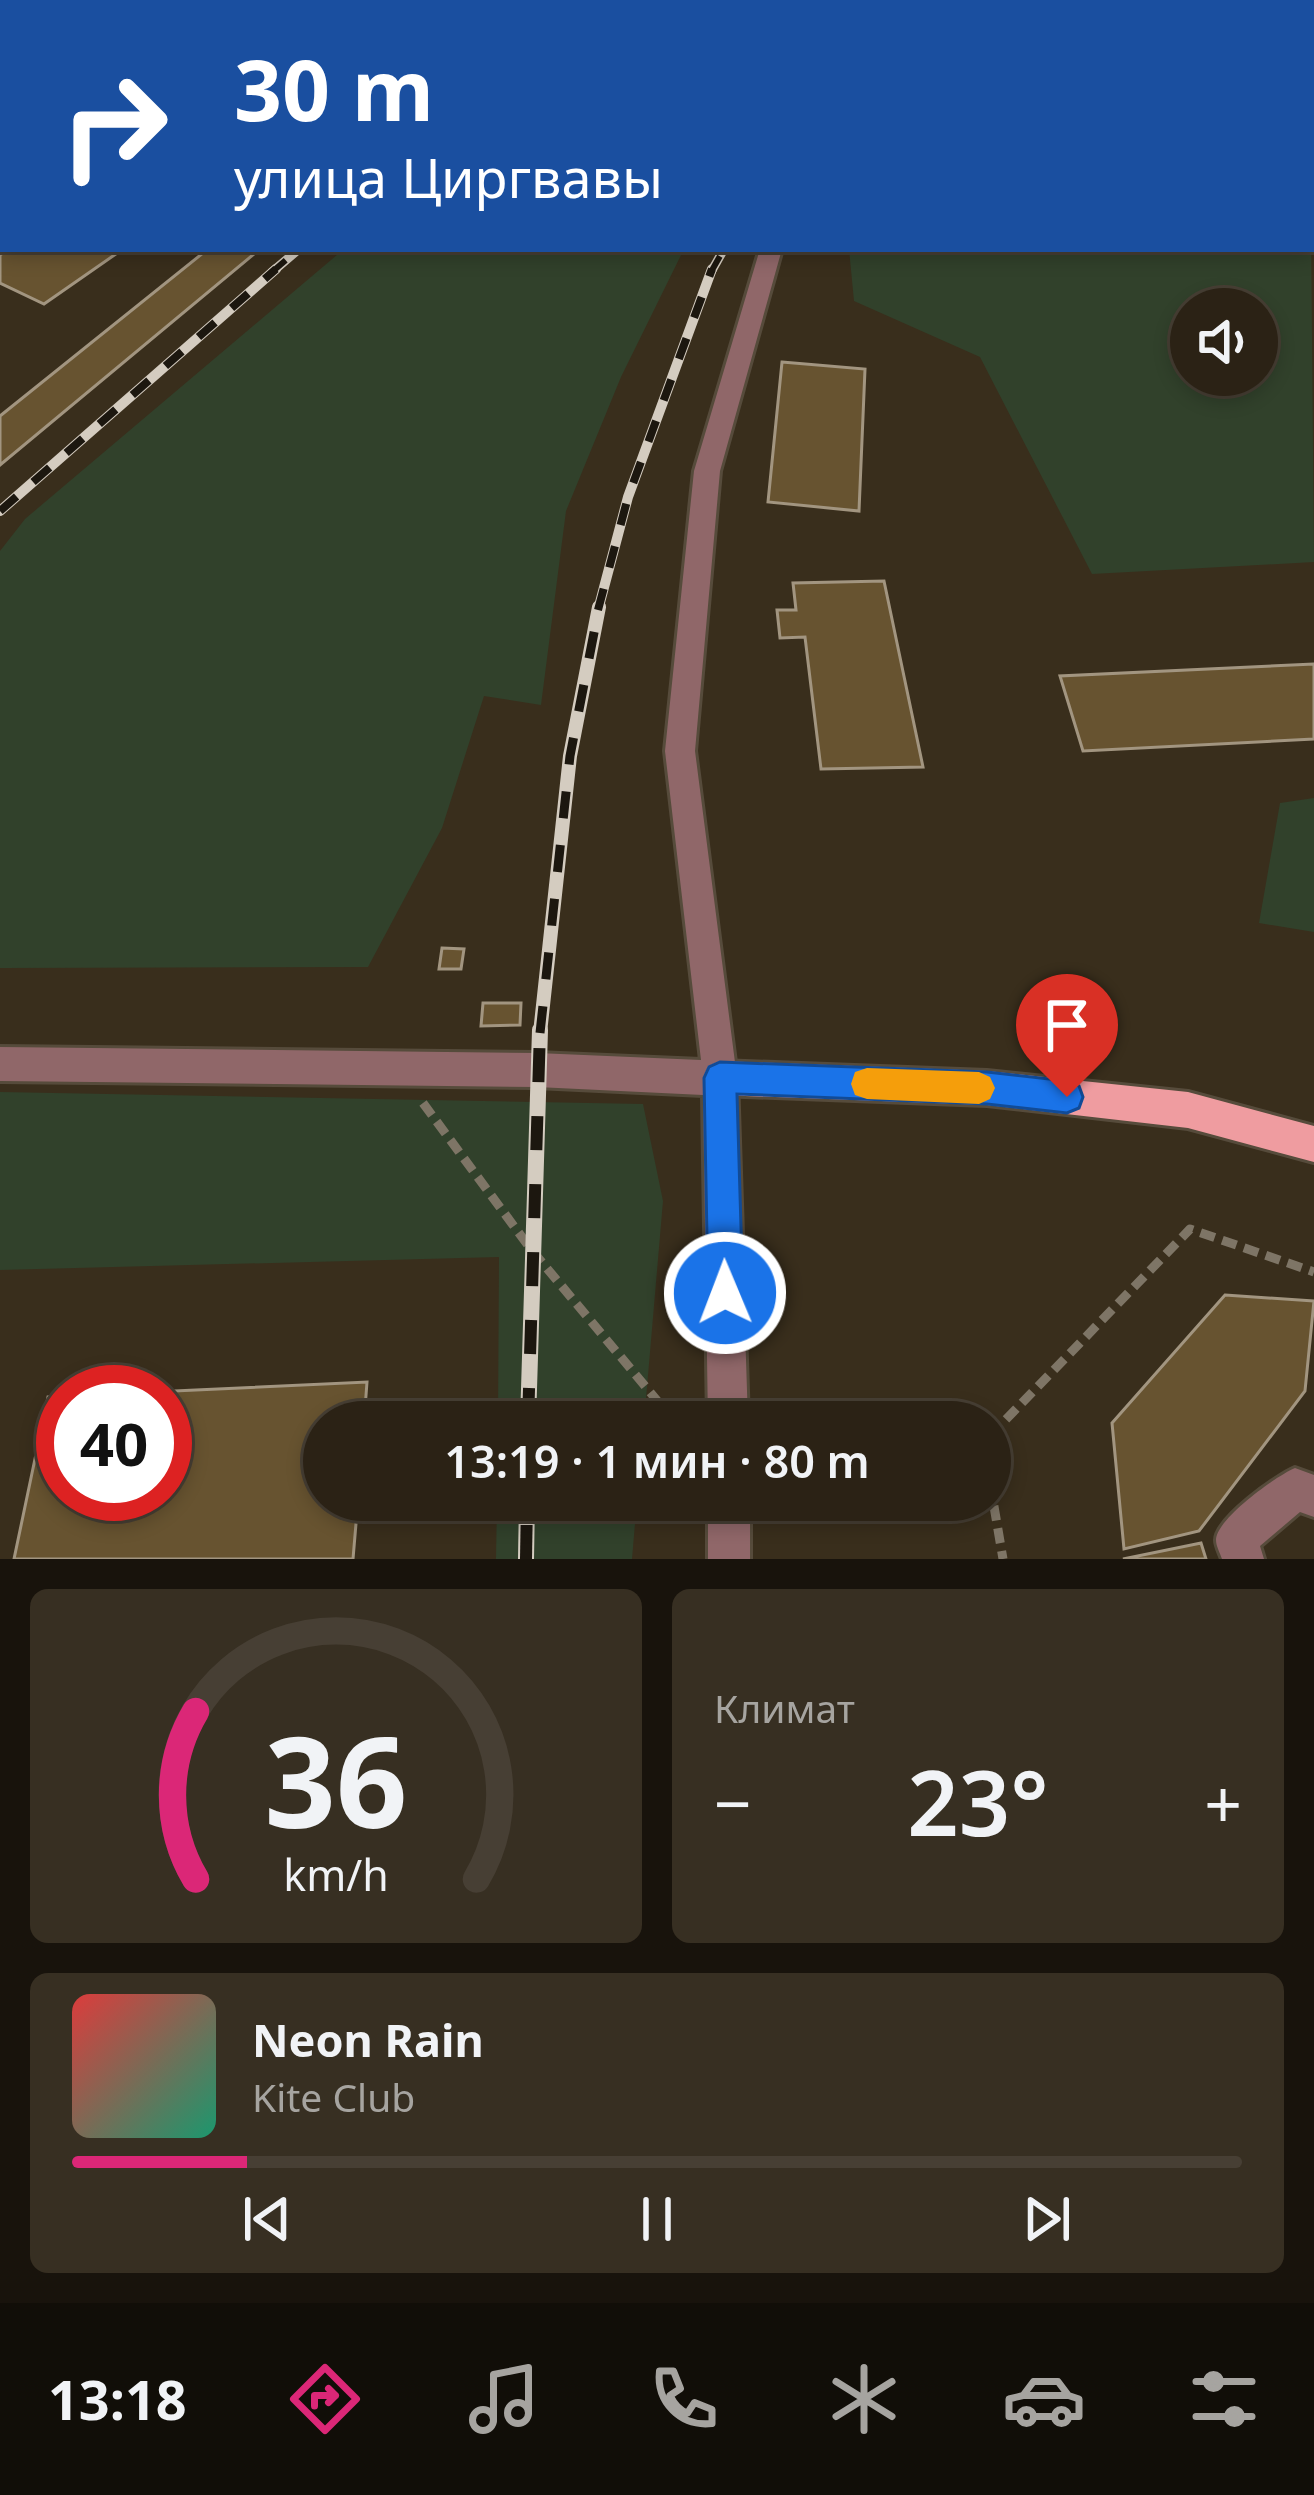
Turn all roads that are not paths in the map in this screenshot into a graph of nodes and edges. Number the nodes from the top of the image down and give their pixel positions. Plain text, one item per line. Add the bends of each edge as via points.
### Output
1 (770, 252) edge
2 (0, 1064) edge
3 (720, 1078) junction
4 (1314, 1144) edge
5 (728, 1401) edge
6 (1314, 1496) edge
7 (729, 1521) edge
8 (729, 1559) edge
9 (1243, 1559) edge

1 - 3 street via 707,471 680,752
2 - 3 street
3 - 4 main road via 1031,1093 1188,1110
3 - 5 street
6 - 9 street via 1294,1489 1237,1538
7 - 8 street

